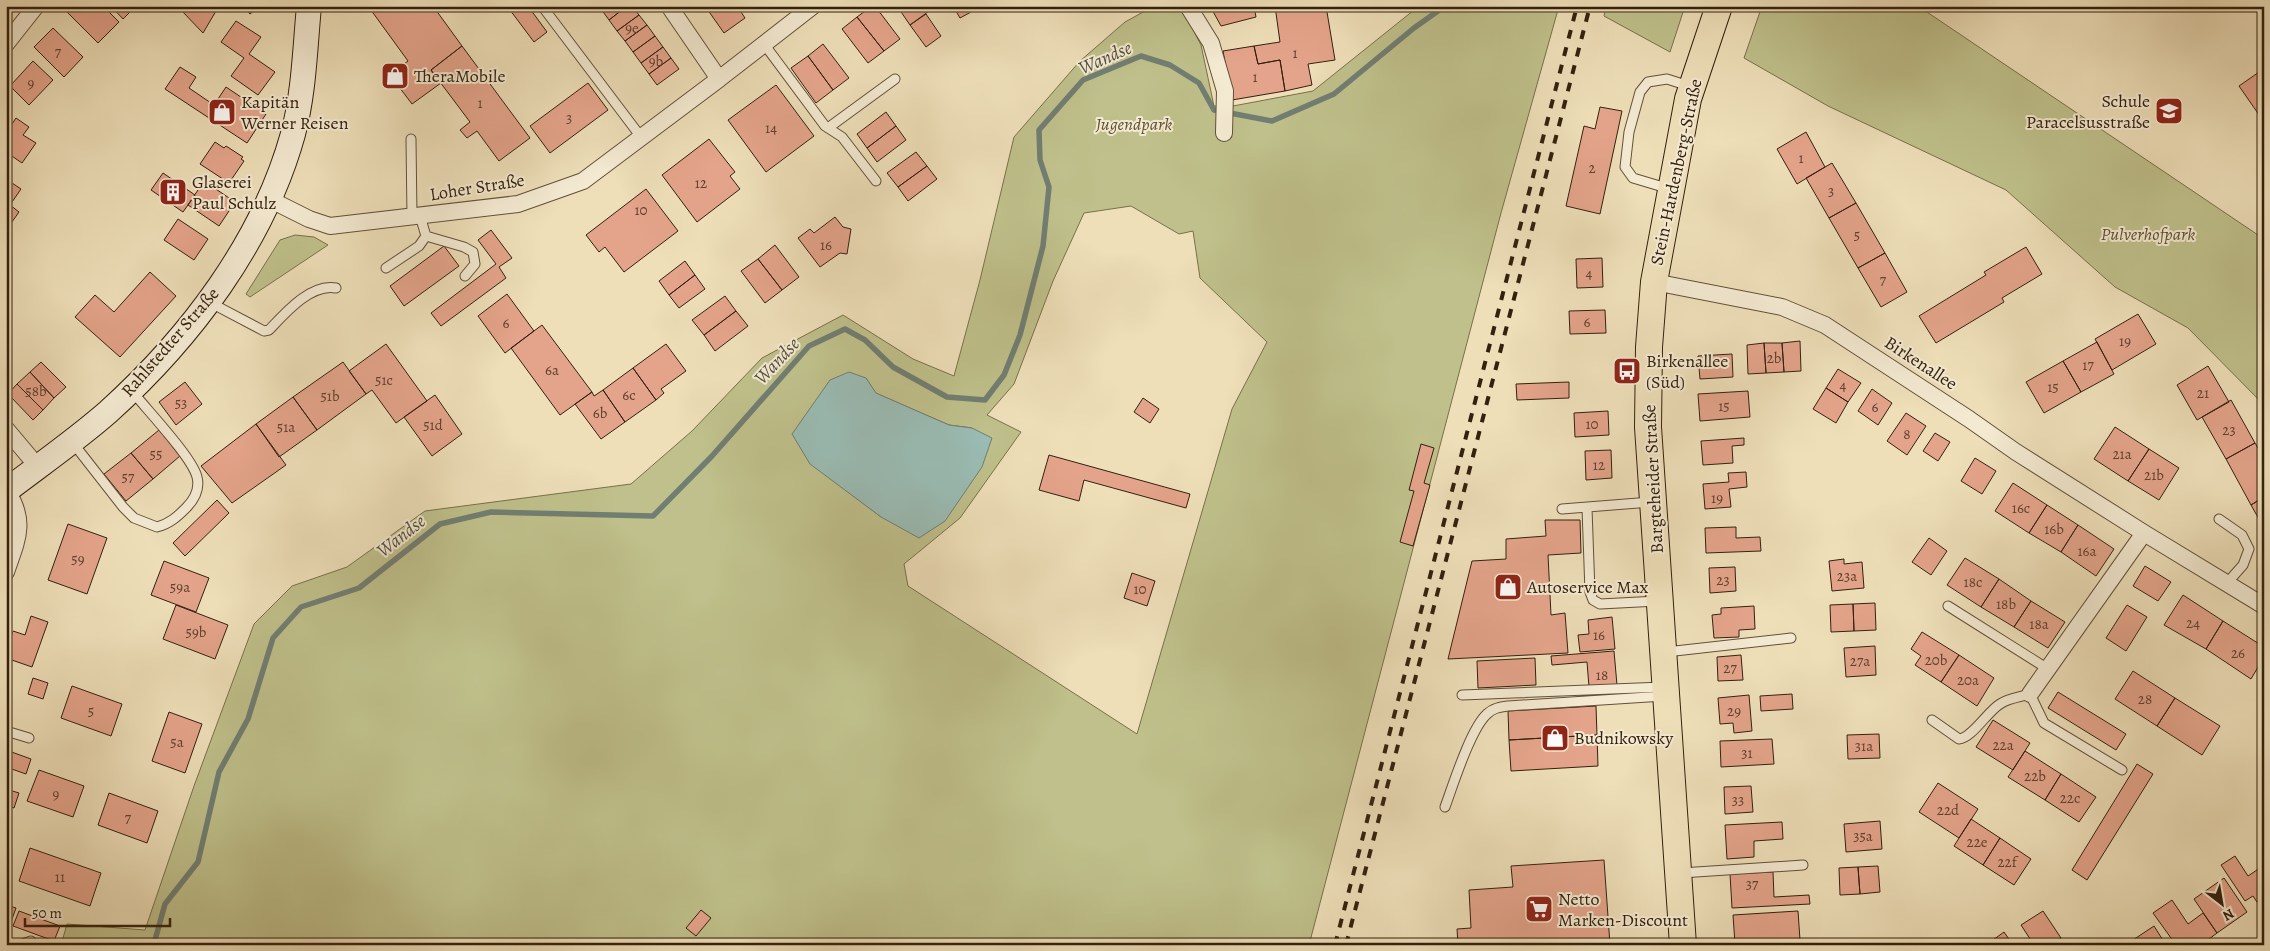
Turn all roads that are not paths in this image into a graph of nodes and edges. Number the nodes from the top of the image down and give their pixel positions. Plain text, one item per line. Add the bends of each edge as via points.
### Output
1 (36, 6) edge
2 (310, 6) edge
3 (542, 6) edge
4 (669, 6) edge
5 (813, 6) edge
6 (1188, 6) edge
7 (1719, 6) edge
8 (6, 44) edge
9 (764, 44) junction
10 (720, 79) junction
11 (895, 79) dead end
12 (1692, 86) junction
13 (828, 128) junction
14 (1224, 133) dead end
15 (641, 137) junction
16 (411, 139) dead end
17 (876, 181) dead end
18 (1671, 189) junction
19 (270, 199) junction
20 (416, 216) junction
21 (426, 236) junction
22 (386, 268) dead end
23 (465, 276) dead end
24 (1654, 282) junction
25 (336, 288) dead end
26 (208, 302) junction
27 (131, 390) junction
28 (6, 428) edge
29 (71, 441) junction
30 (38, 466) junction
31 (7, 491) edge
32 (1654, 502) junction
33 (1587, 508) junction
34 (1562, 510) dead end
35 (2219, 519) dead end
36 (2144, 533) junction
37 (6, 572) edge
38 (2227, 583) junction
39 (1660, 601) junction
40 (1948, 606) dead end
41 (2264, 606) edge
42 (1791, 638) dead end
43 (1664, 652) junction
44 (2048, 669) junction
45 (1666, 691) junction
46 (2030, 694) junction
47 (1462, 695) dead end
48 (1932, 720) dead end
49 (6, 731) edge
50 (29, 738) dead end
51 (2122, 770) dead end
52 (1445, 807) dead end
53 (1802, 865) dead end
54 (1679, 873) junction
55 (31, 941) dead end
56 (20, 945) edge
57 (1683, 945) edge

1 - 8 street
2 - 19 main road, Rahlstedter Straße via 293,132
3 - 15 lane
4 - 10 street
5 - 9 street, Loher Straße
6 - 14 street via 1211,43 1225,91
7 - 12 main road, Stein-Hardenberg-Straße
9 - 10 street, Loher Straße
9 - 13 lane
10 - 15 street, Loher Straße
11 - 13 lane
12 - 18 main road, Stein-Hardenberg-Straße
12 - 18 lane via 1667,79 1648,82 1640,92 1631,124 1625,167 1629,175
13 - 17 lane via 842,137
15 - 20 street, Loher Straße via 583,180 518,204
16 - 20 lane
18 - 24 main road, Stein-Hardenberg-Straße
19 - 20 street, Loher Straße via 330,226
19 - 26 main road, Rahlstedter Straße
20 - 21 lane
21 - 22 lane via 419,246
21 - 23 lane via 464,246 473,252 475,264
24 - 32 main road, Bargteheider Straße via 1648,427
24 - 36 street, Birkenallee via 1782,307 1825,325
25 - 26 lane via 328,286 298,301 269,330 264,331
26 - 27 main road, Rahlstedter Straße
27 - 29 main road, Rahlstedter Straße
27 - 29 lane via 187,459 198,478 193,501 173,521 157,526 134,518
28 - 30 street
29 - 30 main road, Rahlstedter Straße
30 - 31 main road, Rahlstedter Straße
31 - 37 street via 19,521 18,536
32 - 33 lane
32 - 39 main road, Bargteheider Straße
33 - 34 lane
33 - 39 lane via 1590,592 1594,600 1600,604
35 - 38 lane via 2242,535 2249,549 2243,565
36 - 38 street, Birkenallee
36 - 44 street
38 - 41 street, Birkenallee
39 - 43 main road, Bargteheider Straße
40 - 44 lane
42 - 43 lane
43 - 45 main road, Bargteheider Straße
44 - 46 street
45 - 47 lane
45 - 52 lane via 1492,709 1480,722
45 - 54 main road, Bargteheider Straße
46 - 48 lane via 2002,702 1966,738 1958,739
46 - 51 lane via 2044,723
49 - 50 lane
53 - 54 lane
54 - 57 main road, Bargteheider Straße
55 - 56 lane

